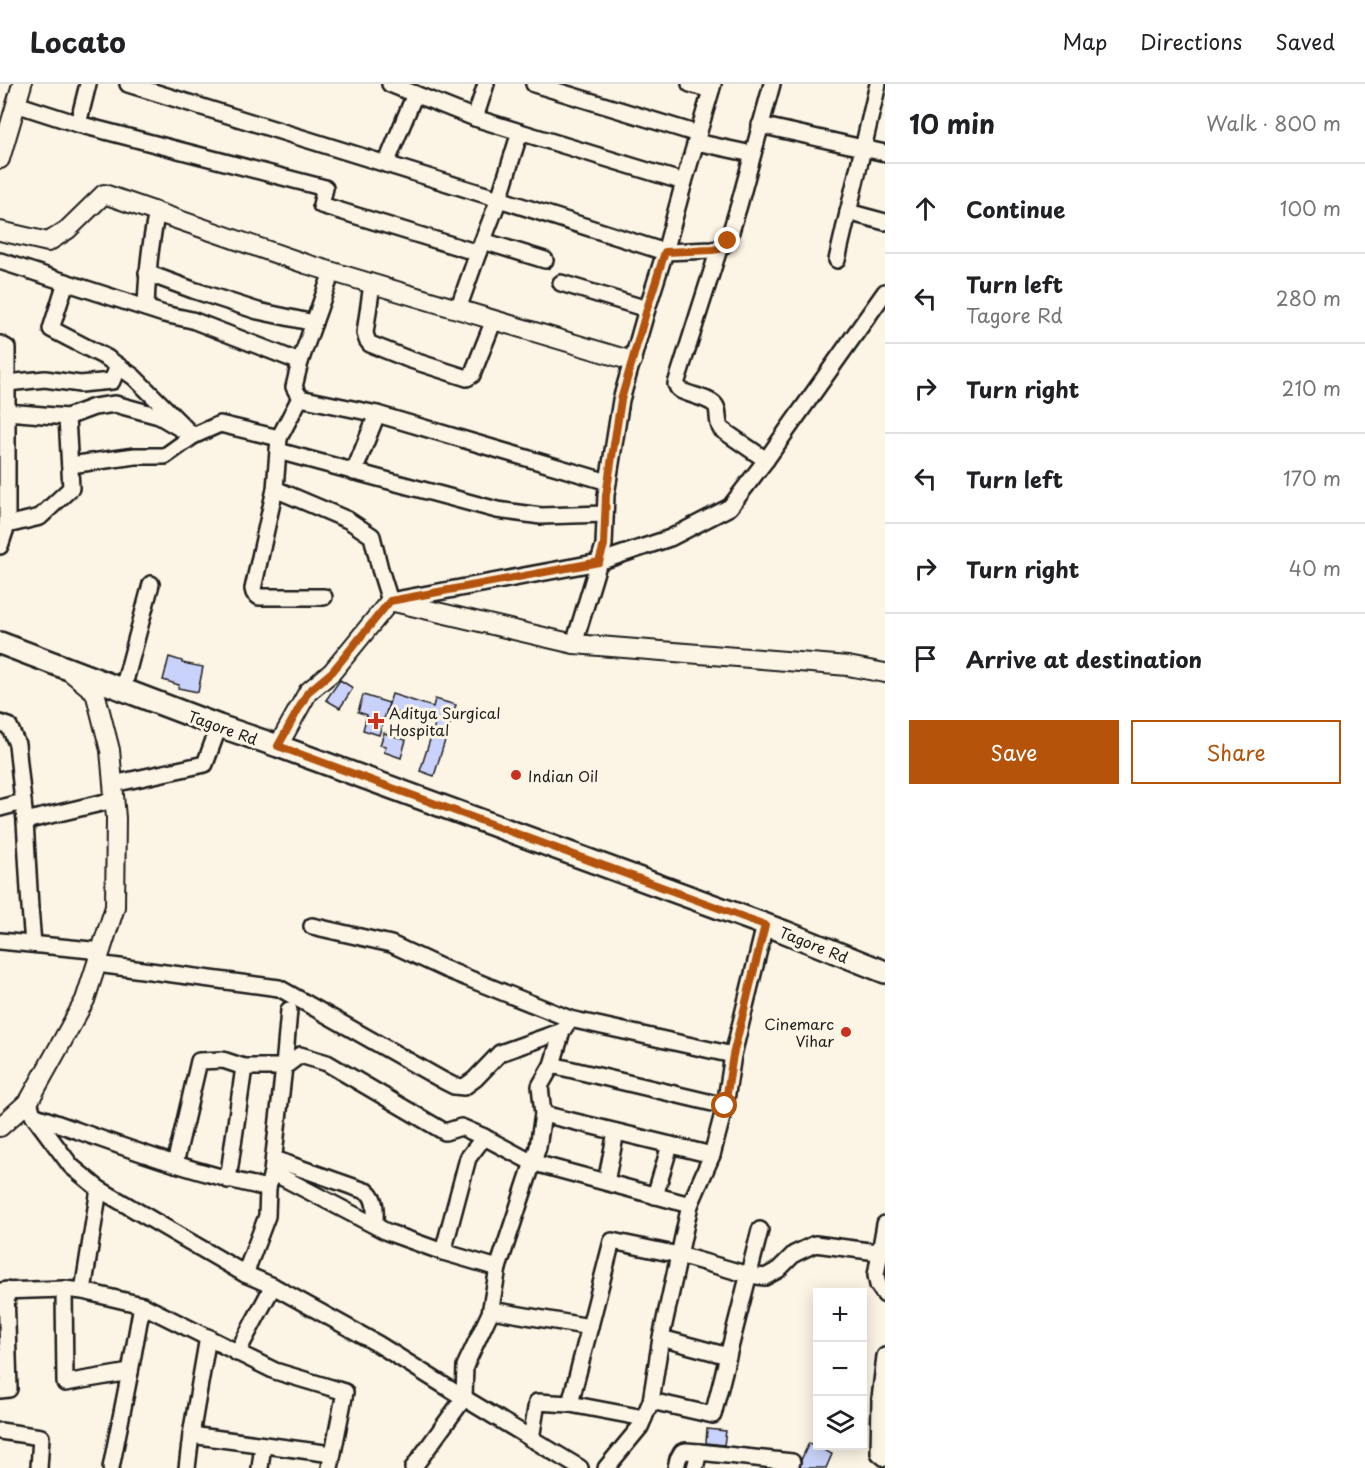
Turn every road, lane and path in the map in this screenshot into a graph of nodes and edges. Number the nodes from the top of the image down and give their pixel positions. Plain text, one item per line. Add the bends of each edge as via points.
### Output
1 (22, 84) edge
2 (88, 84) edge
3 (128, 84) edge
4 (390, 84) edge
5 (486, 84) edge
6 (534, 84) edge
7 (690, 84) edge
8 (771, 84) edge
9 (878, 84) edge
10 (712, 87) edge
11 (171, 90) edge
12 (415, 94) junction
13 (16, 104) junction
14 (475, 118) junction
15 (78, 124) junction
16 (760, 125) junction
17 (520, 132) junction
18 (697, 138) junction
19 (863, 148) junction
20 (885, 153) edge
21 (752, 154) junction
22 (0, 159) edge
23 (386, 164) junction
24 (684, 182) junction
25 (499, 199) junction
26 (157, 212) junction
27 (848, 212) junction
28 (885, 222) edge
29 (0, 231) edge
30 (480, 247) junction
31 (719, 249) junction
32 (665, 252) junction
33 (545, 260) dead end
34 (837, 260) dead end
35 (0, 261) edge
36 (332, 272) junction
37 (147, 273) junction
38 (66, 282) junction
39 (561, 283) dead end
40 (372, 284) junction
41 (885, 292) edge
42 (146, 308) junction
43 (458, 309) junction
44 (647, 309) junction
45 (494, 320) junction
46 (314, 323) junction
47 (0, 344) edge
48 (632, 361) junction
49 (300, 362) junction
50 (118, 366) junction
51 (7, 383) junction
52 (300, 398) junction
53 (7, 412) junction
54 (377, 414) junction
55 (67, 417) junction
56 (193, 436) junction
57 (279, 445) junction
58 (765, 460) junction
59 (70, 465) junction
60 (354, 472) junction
61 (608, 482) junction
62 (275, 489) junction
63 (605, 514) junction
64 (7, 525) junction
65 (0, 546) edge
66 (599, 562) junction
67 (151, 584) dead end
68 (324, 597) dead end
69 (390, 601) junction
70 (0, 642) edge
71 (574, 644) junction
72 (67, 668) junction
73 (885, 673) edge
74 (123, 689) junction
75 (0, 723) edge
76 (219, 726) junction
77 (278, 746) junction
78 (113, 792) junction
79 (23, 801) junction
80 (0, 808) edge
81 (25, 821) junction
82 (765, 925) junction
83 (312, 926) dead end
84 (0, 941) edge
85 (33, 944) junction
86 (99, 957) junction
87 (885, 972) edge
88 (290, 1010) dead end
89 (566, 1025) junction
90 (733, 1055) junction
91 (552, 1065) junction
92 (244, 1067) junction
93 (284, 1067) junction
94 (725, 1106) junction
95 (31, 1108) junction
96 (543, 1114) junction
97 (0, 1127) edge
98 (616, 1132) junction
99 (484, 1137) junction
100 (670, 1145) junction
101 (712, 1155) junction
102 (531, 1162) junction
103 (175, 1164) junction
104 (273, 1165) junction
105 (228, 1180) junction
106 (606, 1182) junction
107 (268, 1188) junction
108 (99, 1189) junction
109 (655, 1196) junction
110 (690, 1205) junction
111 (885, 1224) edge
112 (375, 1226) junction
113 (760, 1230) dead end
114 (443, 1252) junction
115 (882, 1253) edge
116 (679, 1255) junction
117 (498, 1268) junction
118 (245, 1274) junction
119 (749, 1275) junction
120 (273, 1286) junction
121 (64, 1289) junction
122 (3, 1290) edge
123 (83, 1291) junction
124 (885, 1295) edge
125 (142, 1305) junction
126 (491, 1310) junction
127 (590, 1328) junction
128 (208, 1338) junction
129 (661, 1338) junction
130 (237, 1353) junction
131 (728, 1356) junction
132 (885, 1356) edge
133 (130, 1372) junction
134 (0, 1389) edge
135 (464, 1398) junction
136 (651, 1401) junction
137 (570, 1404) junction
138 (644, 1418) junction
139 (0, 1431) edge
140 (190, 1435) junction
141 (531, 1439) junction
142 (263, 1445) junction
143 (699, 1452) junction
144 (885, 1458) edge
145 (331, 1461) edge
146 (792, 1462) dead end
147 (419, 1466) edge
148 (39, 1468) edge
149 (111, 1468) edge
150 (187, 1468) edge
151 (260, 1468) edge
152 (580, 1468) edge
153 (606, 1468) edge
154 (676, 1468) edge
155 (695, 1468) edge

1 - 13 street
2 - 15 street
3 - 11 street
4 - 12 street
5 - 14 street
6 - 18 street
7 - 10 street
8 - 16 street
9 - 19 street
10 - 18 street
11 - 23 street
12 - 14 street
12 - 23 street
13 - 15 street
13 - 22 street
14 - 17 street
15 - 30 street via 325,188 321,205
16 - 19 street
16 - 21 street
17 - 24 street
17 - 25 street
18 - 21 street
18 - 24 street
19 - 20 street
19 - 27 street
21 - 31 street via 728,241
23 - 25 street
24 - 32 street
25 - 30 street
25 - 32 street
26 - 29 street via 104,194 67,230 48,242
26 - 36 street
26 - 37 street
27 - 28 street
27 - 34 street
30 - 33 street
30 - 43 street
31 - 32 street
31 - 58 street via 676,384 680,390 714,403 721,429
32 - 44 street
35 - 38 street
36 - 40 street
36 - 46 street
37 - 42 street
37 - 46 street via 258,311
38 - 42 street
38 - 50 street via 51,328
39 - 44 street
40 - 43 street
40 - 45 street via 365,333 370,344 467,378 472,375
41 - 58 street
42 - 49 street via 192,320
43 - 45 street
44 - 48 street
45 - 48 street
46 - 49 street
47 - 51 street via 7,348
48 - 61 street via 621,400
49 - 52 street via 294,387
50 - 51 street via 112,381 80,384 45,379
50 - 56 street
51 - 53 street
52 - 54 street
52 - 57 street
53 - 55 street
53 - 64 street
54 - 60 street
54 - 61 street
55 - 56 street via 115,404 159,416
55 - 59 street
56 - 57 street via 220,424
56 - 59 street via 165,456
57 - 60 street
57 - 62 street
58 - 66 street via 730,507 670,538
59 - 64 street via 71,488 40,517
60 - 63 street via 496,510 541,516
61 - 63 street
62 - 68 street via 254,593 259,597
62 - 69 street via 348,520 372,536
63 - 66 street
64 - 65 street
66 - 69 street
66 - 71 street
67 - 74 street
69 - 71 street
69 - 77 street via 332,672 308,692
70 - 72 main road, Tagore Rd
71 - 73 street via 848,666
72 - 74 main road, Tagore Rd
72 - 78 street via 94,692 110,750
74 - 76 main road, Tagore Rd
75 - 79 street via 9,726 17,744
76 - 77 main road, Tagore Rd
76 - 78 street via 205,764
77 - 82 main road, Tagore Rd
78 - 81 street
78 - 86 street via 115,907
79 - 80 street
79 - 81 street
81 - 85 street
82 - 87 main road, Tagore Rd
82 - 90 street
83 - 89 street via 391,944
84 - 85 street
85 - 86 street
86 - 89 street via 279,988 454,1086 464,1087 500,1053
86 - 95 street via 86,1000
88 - 93 street
89 - 90 street
89 - 91 street
90 - 94 street
91 - 94 street
91 - 96 street via 540,1086
92 - 93 street
92 - 103 street via 223,1059 199,1061
92 - 105 street
93 - 99 street via 300,1055 327,1063 445,1132 461,1127
93 - 104 street
94 - 101 street
95 - 97 street
95 - 103 street
95 - 108 street via 71,1166
96 - 98 street
96 - 102 street via 538,1147
98 - 100 street
98 - 106 street
99 - 102 street
99 - 114 street via 468,1158
100 - 101 street
100 - 109 street
101 - 110 street
102 - 106 street
102 - 117 street
103 - 105 street
104 - 107 street
104 - 112 street
104 - 112 street via 368,1192 375,1202
105 - 107 street
106 - 109 street
107 - 118 street via 267,1216
108 - 118 street
108 - 123 street
109 - 110 street
110 - 116 street
111 - 115 street
112 - 114 street
113 - 119 street
114 - 117 street
115 - 119 street via 815,1244 794,1254 765,1277
115 - 124 street via 876,1275
116 - 119 street
116 - 127 street via 612,1241
116 - 129 street
117 - 126 street
118 - 120 street
119 - 131 street
120 - 130 street
120 - 135 street via 378,1344
121 - 122 street
121 - 123 street
121 - 133 street via 65,1383
122 - 134 street via 9,1389
123 - 125 street
125 - 128 street
125 - 133 street
126 - 127 street
126 - 135 street via 465,1366
127 - 137 street
128 - 130 street
128 - 140 street
129 - 131 street
129 - 136 street
130 - 145 street via 274,1371 345,1392
131 - 136 street via 712,1415
132 - 144 street via 879,1453
133 - 149 street
135 - 141 street
135 - 147 street
136 - 138 street
137 - 138 street
137 - 141 street via 537,1402
138 - 153 street
139 - 148 street via 41,1437
140 - 142 street
140 - 150 street
141 - 152 street
142 - 145 street
142 - 151 street
143 - 146 street
143 - 154 street via 682,1452
143 - 155 street

